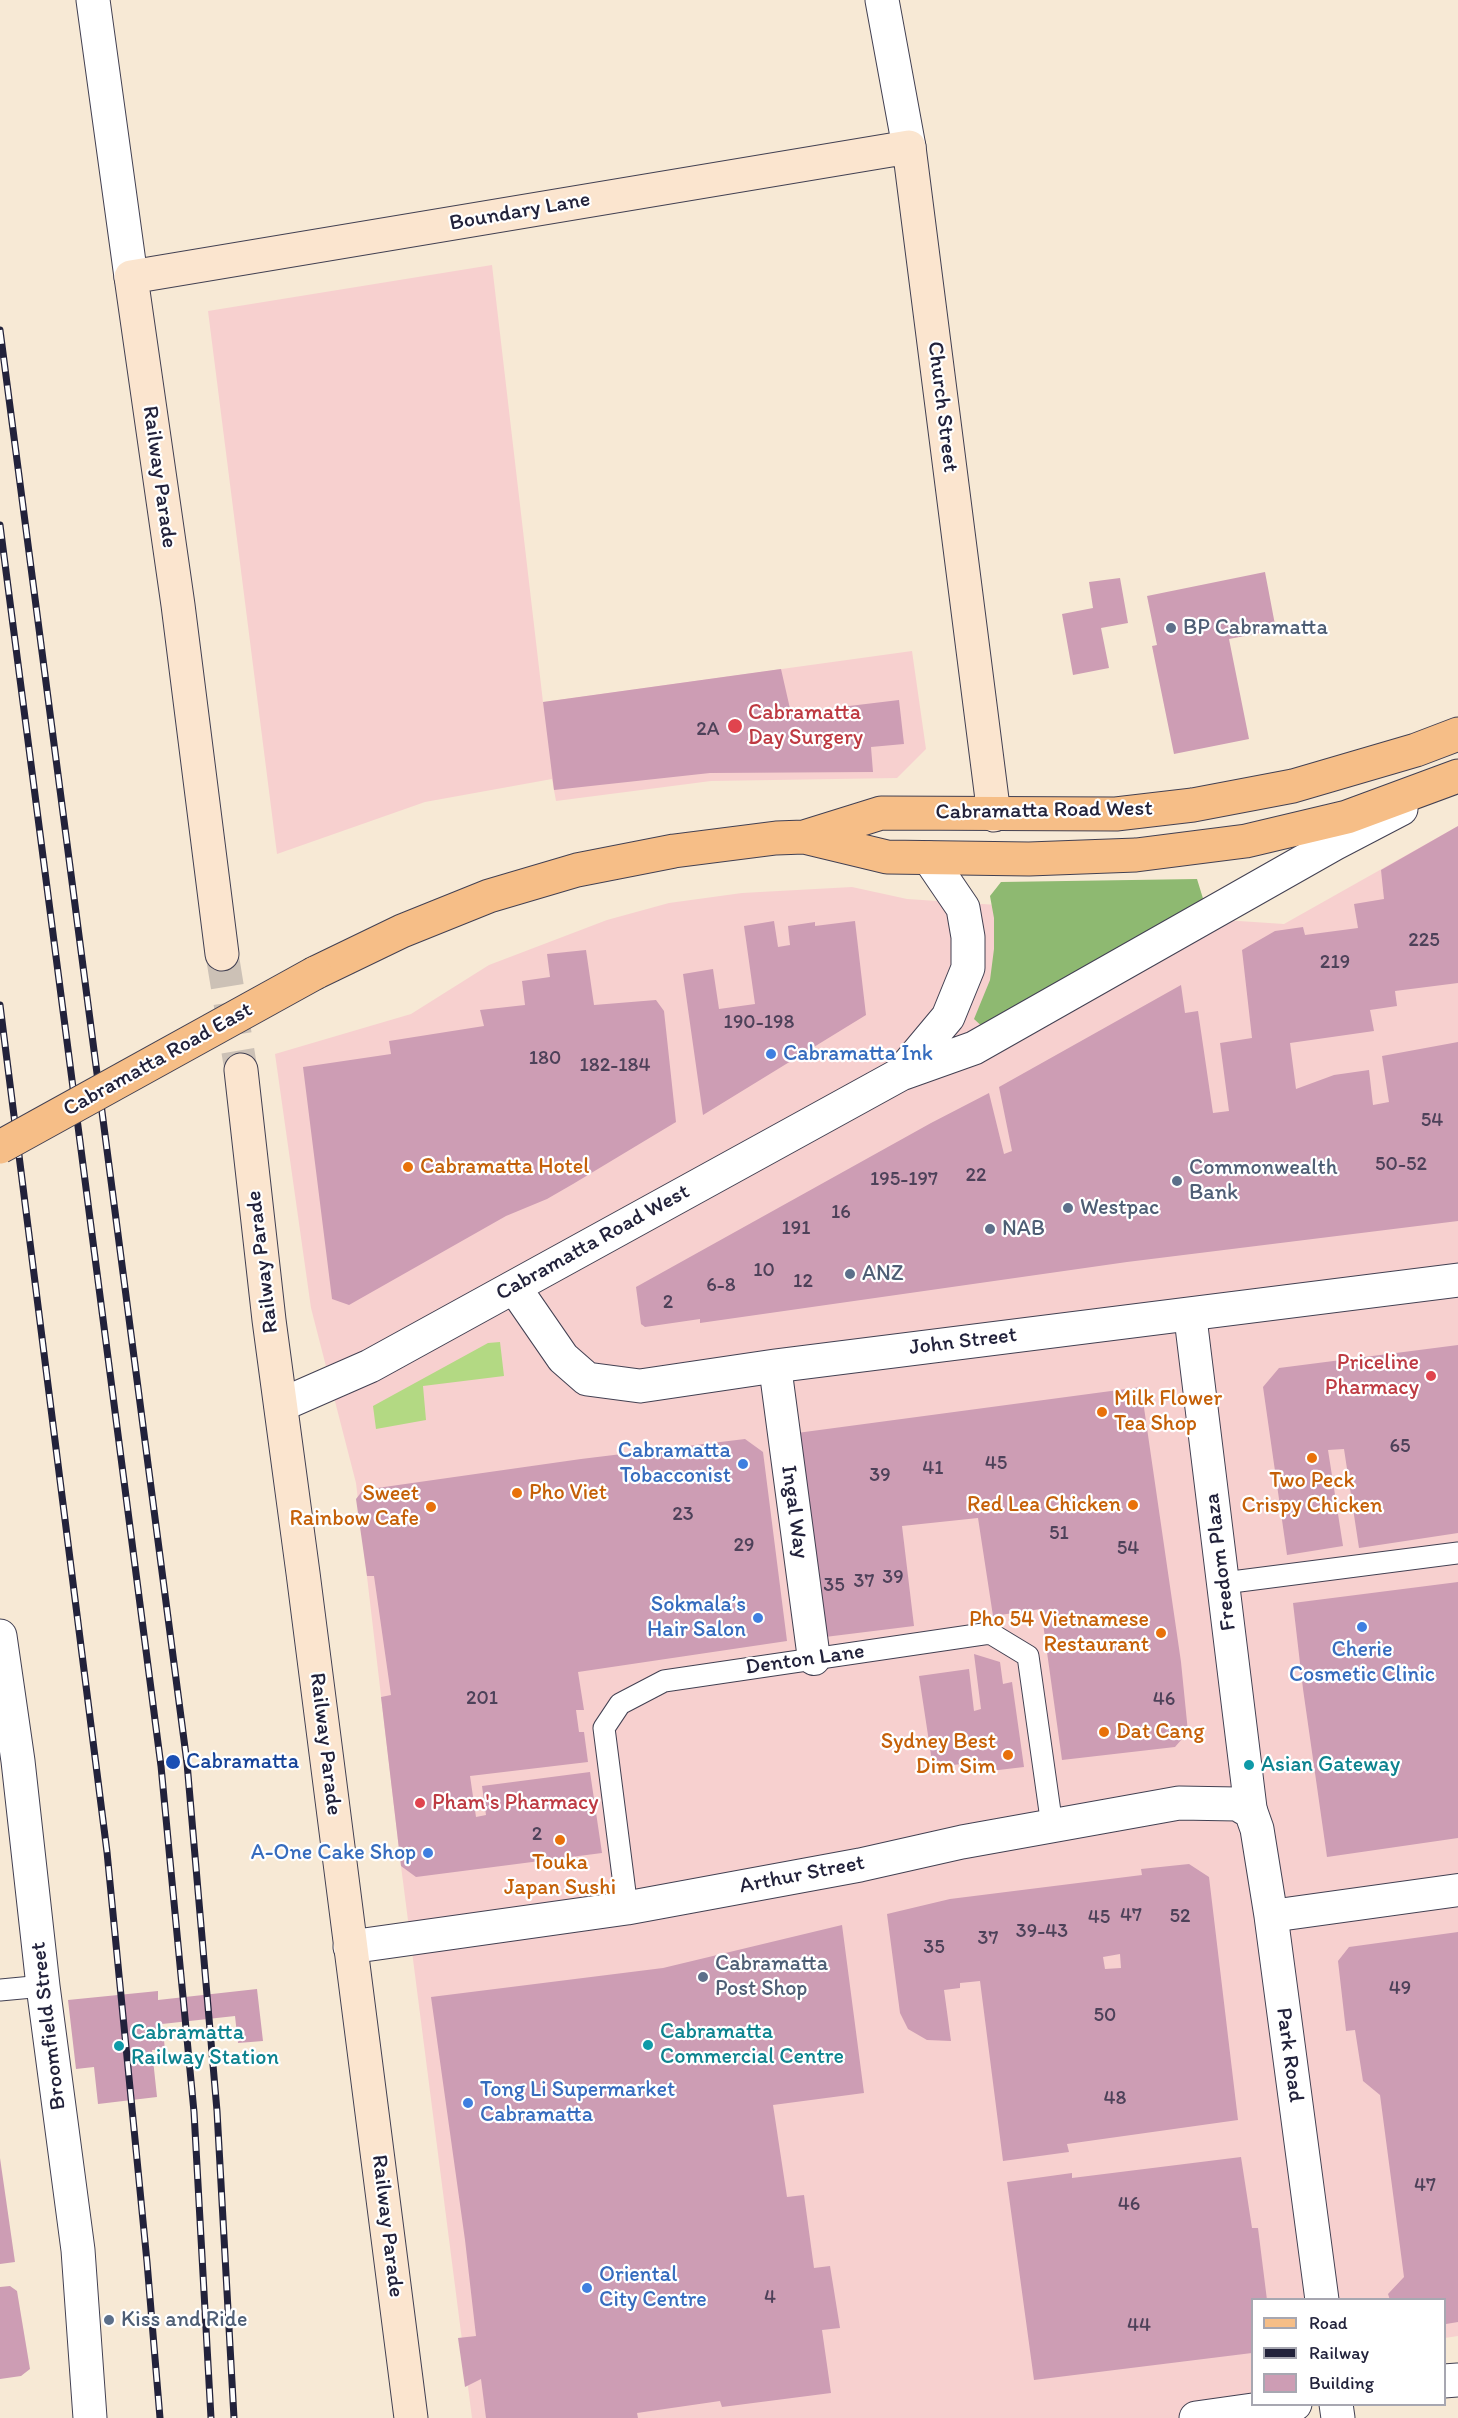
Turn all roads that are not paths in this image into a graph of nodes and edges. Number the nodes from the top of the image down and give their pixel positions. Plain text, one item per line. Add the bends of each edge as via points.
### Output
1 (93, 0) edge
2 (882, 0) edge
3 (909, 147) junction
4 (131, 278) junction
5 (1458, 734) edge
6 (1458, 777) edge
7 (994, 815) junction
8 (804, 837) junction
9 (929, 858) junction
10 (222, 954) tunnel mouth
11 (315, 973) joint
12 (241, 1070) tunnel mouth
13 (901, 1074) junction
14 (0, 1147) edge
15 (1458, 1280) edge
16 (514, 1287) junction
17 (1190, 1314) junction
18 (775, 1366) junction
19 (281, 1405) junction
20 (1458, 1552) edge
21 (1224, 1583) junction
22 (0, 1636) edge
23 (814, 1659) junction
24 (1251, 1812) junction
25 (1052, 1826) junction
26 (1458, 1890) edge
27 (627, 1908) junction
28 (1271, 1916) junction
29 (350, 1947) junction
30 (43, 1986) junction
31 (0, 1990) edge
32 (1322, 2298) edge
33 (1281, 2406) edge
34 (90, 2418) edge
35 (411, 2418) edge
36 (1196, 2418) edge

1 - 4 street, Railway Parade
2 - 3 street, Church Street
3 - 4 main road, Boundary Lane
3 - 7 main road, Church Street
4 - 10 main road, Railway Parade
5 - 7 main road, Cabramatta Road West via 1350,770 1259,794 1116,814
6 - 9 main road, Cabramatta Road West via 1347,817 1246,841 1136,855
6 - 13 street, Cabramatta Road West via 974,1048
7 - 8 main road, Cabramatta Road West via 882,813
8 - 9 main road, Cabramatta Road West via 887,857
8 - 11 main road, Cabramatta Road West via 674,851 577,870 478,901 402,931
9 - 13 street, Cabramatta Road West via 963,908 968,968 948,1017
11 - 14 main road, Cabramatta Road East, bridge
12 - 19 main road, Railway Parade
13 - 16 street, Cabramatta Road West
15 - 17 street, John Street
16 - 18 street, John Street via 563,1358 587,1379 640,1386
16 - 19 street, Cabramatta Road West via 357,1373
17 - 18 street, John Street
17 - 21 street, Freedom Plaza
18 - 23 street, Ingal Way
19 - 29 main road, Railway Parade
20 - 21 lane
21 - 24 street, Freedom Plaza
22 - 30 street, Broomfield Street
23 - 25 lane, Denton Lane via 990,1633 1028,1656
23 - 27 lane, Denton Lane via 664,1681 620,1704 604,1728
24 - 25 street, Arthur Street via 1237,1804 1179,1803
24 - 28 street, Park Road
25 - 27 street, Arthur Street
26 - 28 street
27 - 29 street, Arthur Street
28 - 32 street, Park Road
29 - 35 main road, Railway Parade
30 - 31 lane
30 - 34 street, Broomfield Street via 78,2250
33 - 36 street

